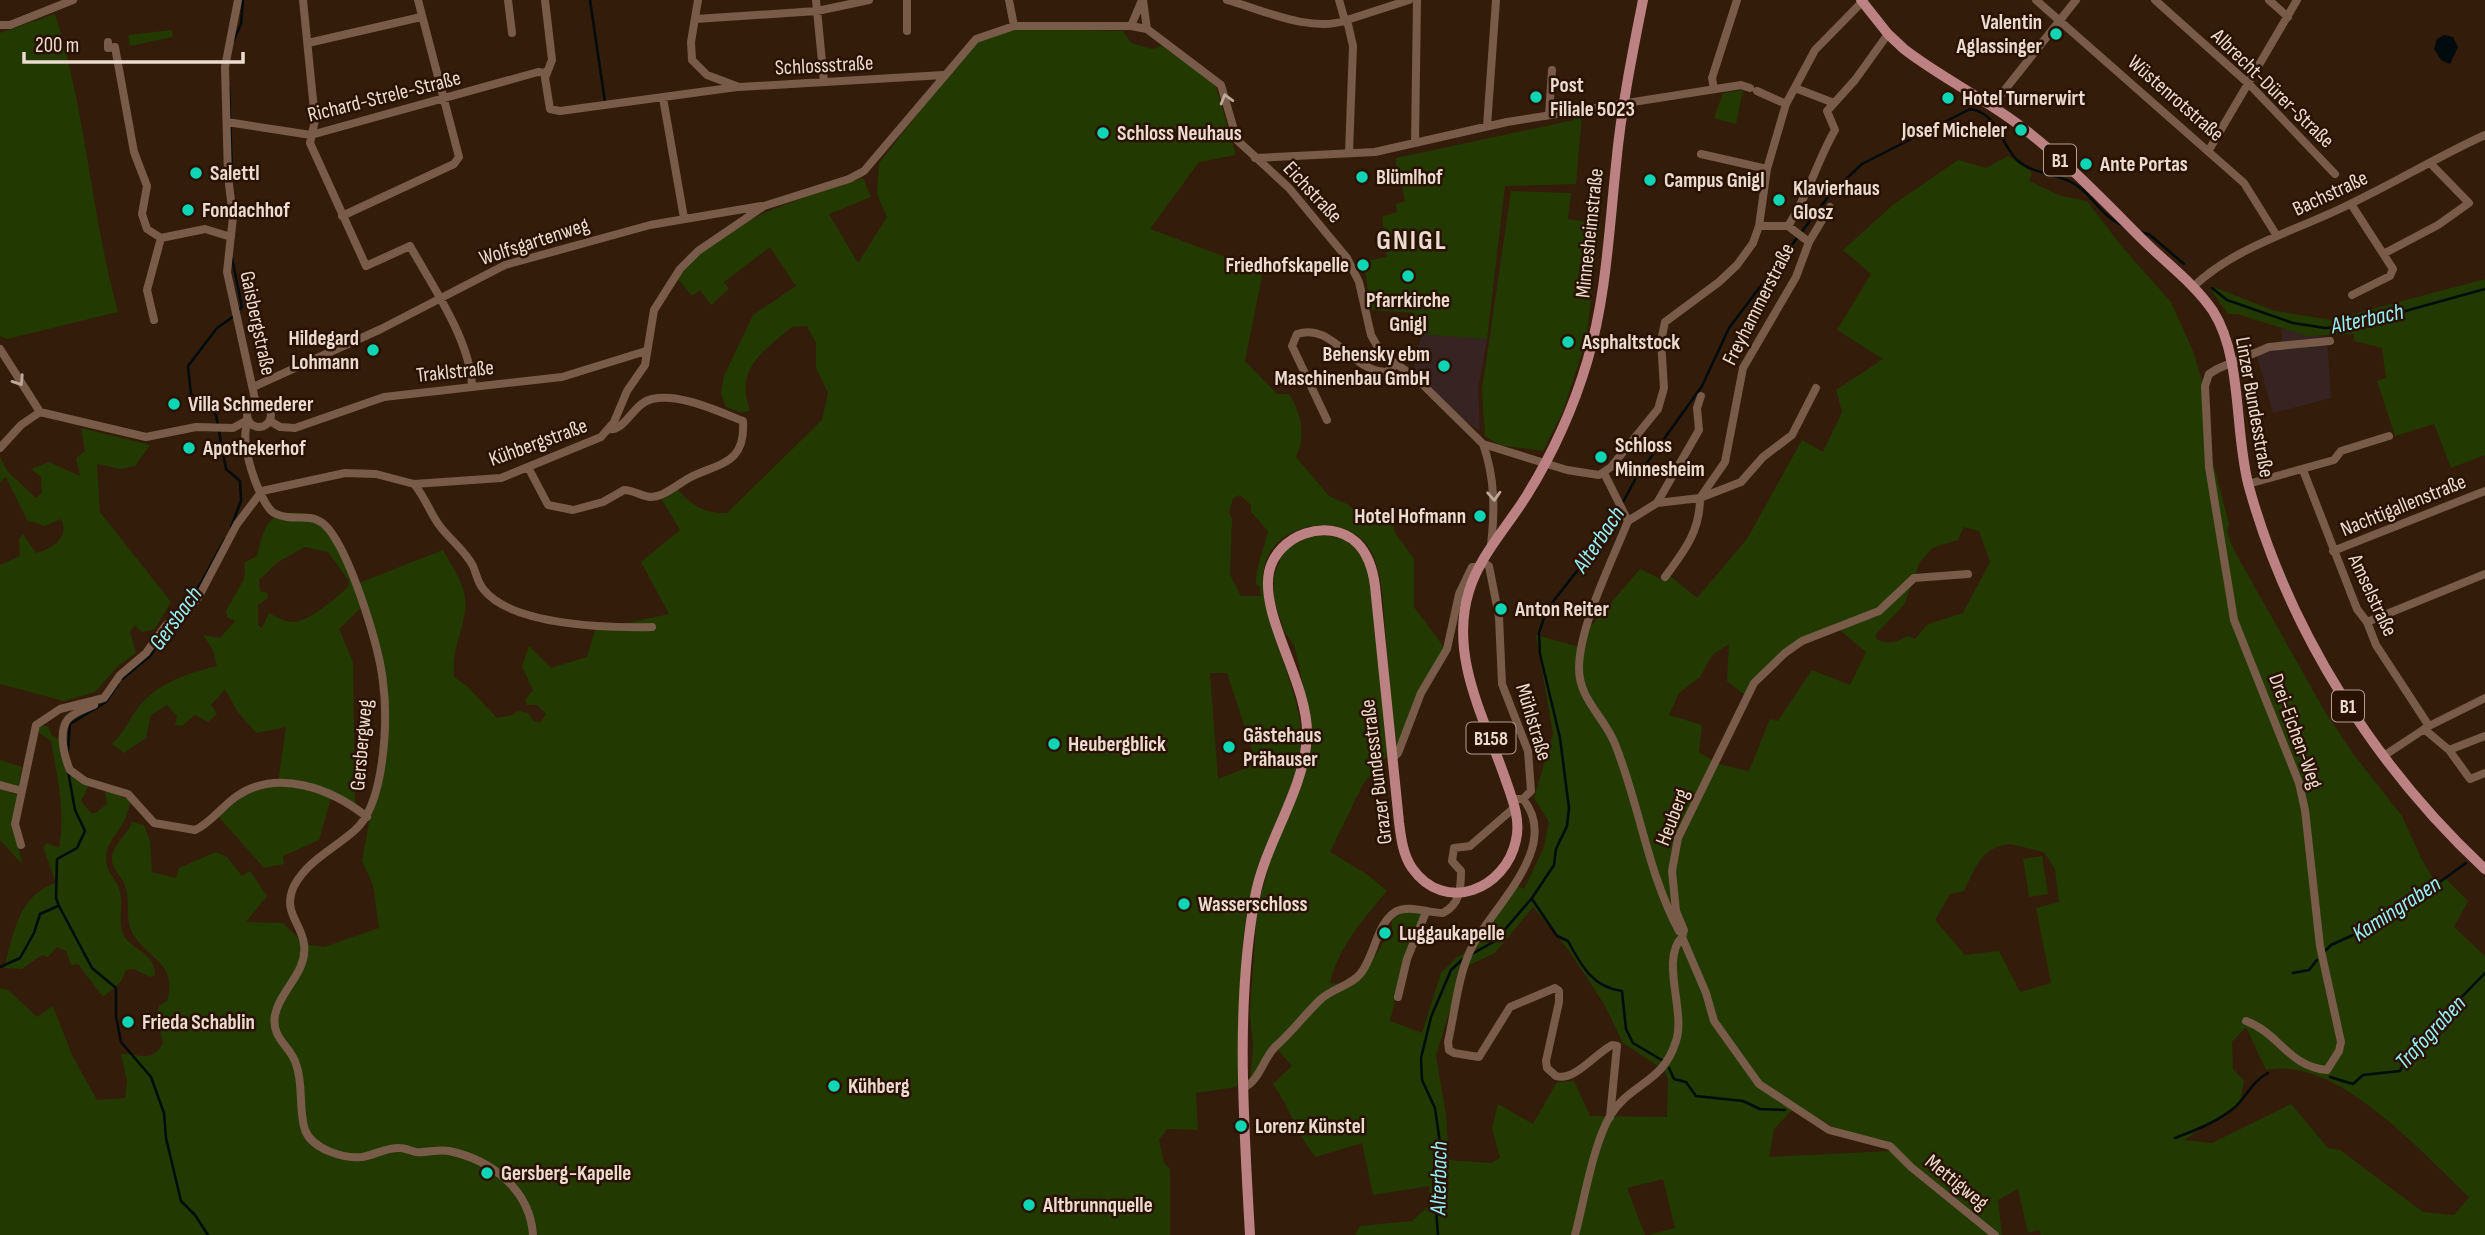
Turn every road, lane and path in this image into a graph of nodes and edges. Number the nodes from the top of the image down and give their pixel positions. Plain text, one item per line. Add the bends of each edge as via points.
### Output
1 (73, 0) edge
2 (238, 0) edge
3 (303, 0) edge
4 (418, 0) edge
5 (508, 0) edge
6 (545, 0) edge
7 (698, 0) edge
8 (816, 0) edge
9 (869, 0) edge
10 (907, 0) edge
11 (1009, 0) edge
12 (1142, 0) edge
13 (1227, 0) edge
14 (1339, 0) edge
15 (1409, 0) edge
16 (1417, 0) edge
17 (1496, 0) edge
18 (1643, 0) edge
19 (1737, 0) edge
20 (2036, 0) edge
21 (2076, 0) edge
22 (2155, 0) edge
23 (2269, 0) edge
24 (2297, 0) edge
25 (1863, 1) edge
26 (817, 11) junction
27 (2288, 17) junction
28 (421, 18) junction
29 (696, 19) junction
30 (1346, 21) junction
31 (2060, 21) junction
32 (0, 25) edge
33 (1014, 26) junction
34 (1130, 26) junction
35 (1147, 29) junction
36 (907, 31) dead end
37 (512, 33) dead end
38 (1888, 34) junction
39 (108, 42) dead end
40 (308, 43) junction
41 (1552, 69) dead end
42 (547, 73) junction
43 (707, 75) junction
44 (943, 75) junction
45 (824, 82) junction
46 (2250, 85) junction
47 (739, 87) junction
48 (1795, 88) junction
49 (1714, 89) junction
50 (702, 93) junction
51 (663, 98) junction
52 (444, 100) junction
53 (1624, 103) junction
54 (1834, 103) junction
55 (1786, 104) junction
56 (1992, 106) junction
57 (1549, 115) junction
58 (231, 123) junction
59 (1487, 126) junction
60 (311, 135) junction
61 (2485, 135) edge
62 (1415, 143) junction
63 (2209, 150) junction
64 (1349, 153) junction
65 (1702, 155) dead end
66 (1255, 158) junction
67 (2430, 163) junction
68 (1767, 169) junction
69 (2334, 174) dead end
70 (2351, 204) junction
71 (764, 206) junction
72 (1830, 207) dead end
73 (342, 215) junction
74 (684, 218) junction
75 (1759, 226) junction
76 (1799, 234) junction
77 (2277, 236) junction
78 (231, 237) junction
79 (161, 238) junction
80 (2385, 253) junction
81 (2193, 287) junction
82 (2352, 295) dead end
83 (438, 297) junction
84 (154, 320) dead end
85 (2330, 341) dead end
86 (0, 348) edge
87 (646, 351) junction
88 (2230, 362) junction
89 (1396, 364) junction
90 (472, 385) junction
91 (253, 387) junction
92 (1816, 388) dead end
93 (1701, 396) dead end
94 (256, 404) junction
95 (40, 412) junction
96 (1327, 420) dead end
97 (249, 421) junction
98 (270, 421) junction
99 (609, 429) junction
100 (2389, 436) dead end
101 (1483, 444) junction
102 (0, 448) edge
103 (1546, 462) junction
104 (529, 469) junction
105 (2303, 470) junction
106 (1604, 473) junction
107 (414, 484) junction
108 (2248, 484) junction
109 (262, 491) junction
110 (2485, 491) edge
111 (1700, 498) junction
112 (1657, 503) junction
113 (1628, 521) junction
114 (1491, 549) junction
115 (2333, 551) junction
116 (1481, 565) junction
117 (1968, 574) dead end
118 (2485, 574) edge
119 (1665, 578) dead end
120 (2367, 622) junction
121 (652, 627) dead end
122 (104, 698) junction
123 (2485, 698) edge
124 (2427, 727) junction
125 (2485, 736) edge
126 (2449, 750) junction
127 (2385, 755) junction
128 (1393, 758) junction
129 (2485, 773) edge
130 (0, 785) edge
131 (22, 791) junction
132 (1517, 802) junction
133 (367, 817) junction
134 (21, 845) dead end
135 (2485, 869) edge
136 (1460, 894) junction
137 (1426, 912) junction
138 (1682, 937) junction
139 (1398, 997) dead end
140 (2246, 1021) dead end
141 (1243, 1088) junction
142 (1610, 1117) junction
143 (1898, 1155) joint
144 (533, 1235) edge
145 (1250, 1235) edge
146 (1575, 1235) edge
147 (1995, 1235) edge

1 - 32 street
2 - 58 street, Gaisbergstraße via 225,67
3 - 40 street
4 - 28 street
5 - 37 street
6 - 42 street via 552,60
7 - 29 street
8 - 26 street, Schlossstraße
9 - 26 street
10 - 36 street
11 - 33 street
12 - 34 street
12 - 35 street
13 - 30 street via 1315,24
14 - 30 street
15 - 30 street
16 - 62 street
17 - 59 street
18 - 53 main road, Minnesheimstraße / B158
19 - 49 street via 1712,78
20 - 31 street, Wüstenrotstraße
21 - 31 street
22 - 46 street, Albrecht-Dürer-Straße
23 - 27 street
24 - 27 street
25 - 38 main road, Linzer Bundesstraße / B1
25 - 48 street via 1815,50
26 - 29 street
26 - 45 street, Schlossstraße
27 - 46 street
28 - 40 street
28 - 52 street
29 - 43 street via 692,61
30 - 64 street via 1353,46
31 - 56 street
31 - 63 street, Wüstenrotstraße
33 - 34 street, Kühbergstraße
33 - 44 street, Kühbergstraße via 976,39
34 - 35 street, Kühbergstraße
66 -> 35 street, Eichstraße via 1237,140 1222,85
38 - 54 street
38 - 56 main road, Linzer Bundesstraße / B1 via 1922,62
39 - 79 street via 108,48 115,47 134,152 145,174 144,223
40 - 60 street via 315,120
41 - 57 street
42 - 51 street via 550,109
42 - 52 street, Richard-Strele-Straße
43 - 47 street, Schlossstraße
43 - 50 street
44 - 45 street, Schlossstraße
44 - 71 street, Kühbergstraße via 864,171
45 - 47 street, Schlossstraße
46 - 63 street
46 - 69 street, Albrecht-Dürer-Straße
47 - 50 street
48 - 54 street
48 - 55 street
49 - 53 street
49 - 55 street via 1741,85
50 - 51 street
51 - 74 street
52 - 60 street, Richard-Strele-Straße
52 - 73 street via 459,158 454,164
53 - 57 street
53 - 103 main road, Minnesheimstraße / B158 via 1596,328 1572,406
54 - 76 street via 1827,111 1835,130 1800,209
55 - 68 street
56 - 81 main road, Linzer Bundesstraße / B1 via 2043,145
57 - 59 street
58 - 60 street, Richard-Strele-Straße
58 - 78 street, Gaisbergstraße
59 - 62 street
60 - 73 street
61 - 67 street, Bachstraße
62 - 64 street
63 - 77 street, Wüstenrotstraße via 2244,183
64 - 66 street
65 - 68 street
66 - 89 street, Eichstraße via 1304,205 1351,264 1373,340
67 - 70 street, Bachstraße
67 - 80 street via 2469,203
68 - 75 street
70 - 77 street, Bachstraße
70 - 80 street
71 - 74 street, Wolfsgartenweg
71 - 87 street, Kühbergstraße via 698,251 680,269 657,301
72 - 76 street, Freyhammerstraße
73 - 83 street via 366,265 410,246
74 - 83 street, Wolfsgartenweg via 505,265
75 - 76 street, Freyhammerstraße
75 - 106 street via 1737,265 1665,322 1661,341 1664,388 1658,409
76 - 111 street, Freyhammerstraße via 1796,277 1743,368 1725,462
77 - 81 street, Bachstraße
78 - 79 street via 205,229
78 - 91 street, Gaisbergstraße via 228,272
79 - 84 street via 146,290
80 - 82 street via 2393,269 2390,276
81 - 88 main road, Linzer Bundesstraße / B1 via 2218,322
83 - 90 street via 468,358
83 - 91 street, Wolfsgartenweg via 381,329
85 - 88 street via 2269,347
86 -> 95 street
87 - 90 street, Traklstraße via 562,377
87 - 99 street, Kühbergstraße via 645,365
88 - 108 main road, Linzer Bundesstraße / B1
88 - 140 street, Drei-Eichen-Weg via 2209,374 2205,386 2209,467 2222,557 2234,620 2299,783 2339,1051 2327,1070 2303,1065 2268,1031
89 - 96 street via 1387,372 1377,371 1357,362 1326,336 1313,331 1297,334 1292,346
89 - 101 street, Eichstraße
90 - 98 street, Traklstraße via 384,397 295,428
91 - 94 street, Gaisbergstraße
92 - 111 street via 1785,443 1763,457 1741,482
93 - 112 street via 1699,430
94 - 97 street via 248,411
94 - 98 street via 270,409
95 - 97 street via 146,437 196,427 237,427
95 - 102 street
97 - 98 street via 258,428
97 - 109 street via 245,446
99 - 104 street, Kühbergstraße via 601,438
99 - 104 street via 620,428 644,401 663,398 743,421 738,449 724,466 657,496 624,490 603,502 562,509 548,505
100 - 105 street via 2341,451 2334,460
101 - 103 street, Eichstraße
101 -> 114 street via 1494,500
103 - 106 street via 1583,473
103 - 114 main road, B158
104 - 107 street, Kühbergstraße via 501,478
105 - 108 street
105 - 115 street, Amselstraße
106 - 113 street
107 - 109 street, Kühbergstraße via 376,474 345,473
107 - 121 street via 439,525 473,565 476,579 505,607 596,626
108 - 127 main road, Linzer Bundesstraße / B1 via 2276,563 2315,648 2345,702
109 - 122 street via 221,550 198,598 169,622
109 - 133 street, Gersbergweg via 272,512 313,518 327,525 340,545 362,603 383,689 380,775
110 - 115 street, Nachtigallenstraße
111 - 112 street
111 - 119 street via 1700,518 1692,539
112 - 113 street
113 - 138 street via 1581,646 1579,679 1584,696 1616,745 1649,862
114 - 116 main road, B158
115 - 120 street, Amselstraße
116 - 128 street via 1472,566 1465,579 1447,649 1421,693
116 - 132 main road, B158 via 1467,600 1461,646
116 - 132 street, Mühlstraße via 1489,566 1499,617 1502,684 1528,751 1531,791
117 - 138 street, Heuberg via 1909,581 1879,611 1802,641 1755,684 1678,838 1672,871
118 - 120 street
120 - 124 street, Amselstraße via 2376,645
122 - 131 street via 60,709 36,725
122 - 133 street via 68,719 64,730 70,770 85,780 128,794 155,823 199,829 248,789 277,781 341,799
123 - 124 street
124 - 126 street, Amselstraße
124 - 127 street
125 - 126 street
126 - 129 street, Amselstraße via 2470,779
127 - 135 main road, Linzer Bundesstraße / B1 via 2423,805
128 - 136 main road, Grazer Bundesstraße via 1406,856 1424,881
128 - 141 main road, Grazer Bundesstraße via 1373,571 1366,554 1349,537 1322,530 1307,532 1283,547 1268,580 1307,731 1302,767 1256,894
130 - 131 street
131 - 134 street via 15,824
132 - 136 main road, B158 via 1518,834 1503,872 1479,889
132 - 136 street via 1470,846 1454,848 1452,861 1461,871
132 - 142 street via 1533,811 1529,857 1517,883 1471,948 1449,1050 1479,1056 1510,1007 1555,988 1559,1002 1548,1068 1556,1076 1570,1076 1599,1052 1617,1046
133 - 144 street, Gersbergweg via 308,866 292,892 290,910 304,954 278,1007 275,1025 278,1040 295,1061 306,1132 315,1143 350,1157 402,1148 461,1155 497,1172 516,1188 529,1210
136 - 137 street via 1449,910
137 - 139 street
137 - 141 street via 1407,908 1395,912 1357,978 1321,999
138 - 142 street via 1673,957 1679,1026 1668,1063 1627,1096
138 - 143 street, Heuberg via 1714,1021 1749,1075 1776,1098 1829,1130 1881,1142
141 - 145 main road, Grazer Bundesstraße
142 - 146 street
143 - 147 street, Mettigweg

